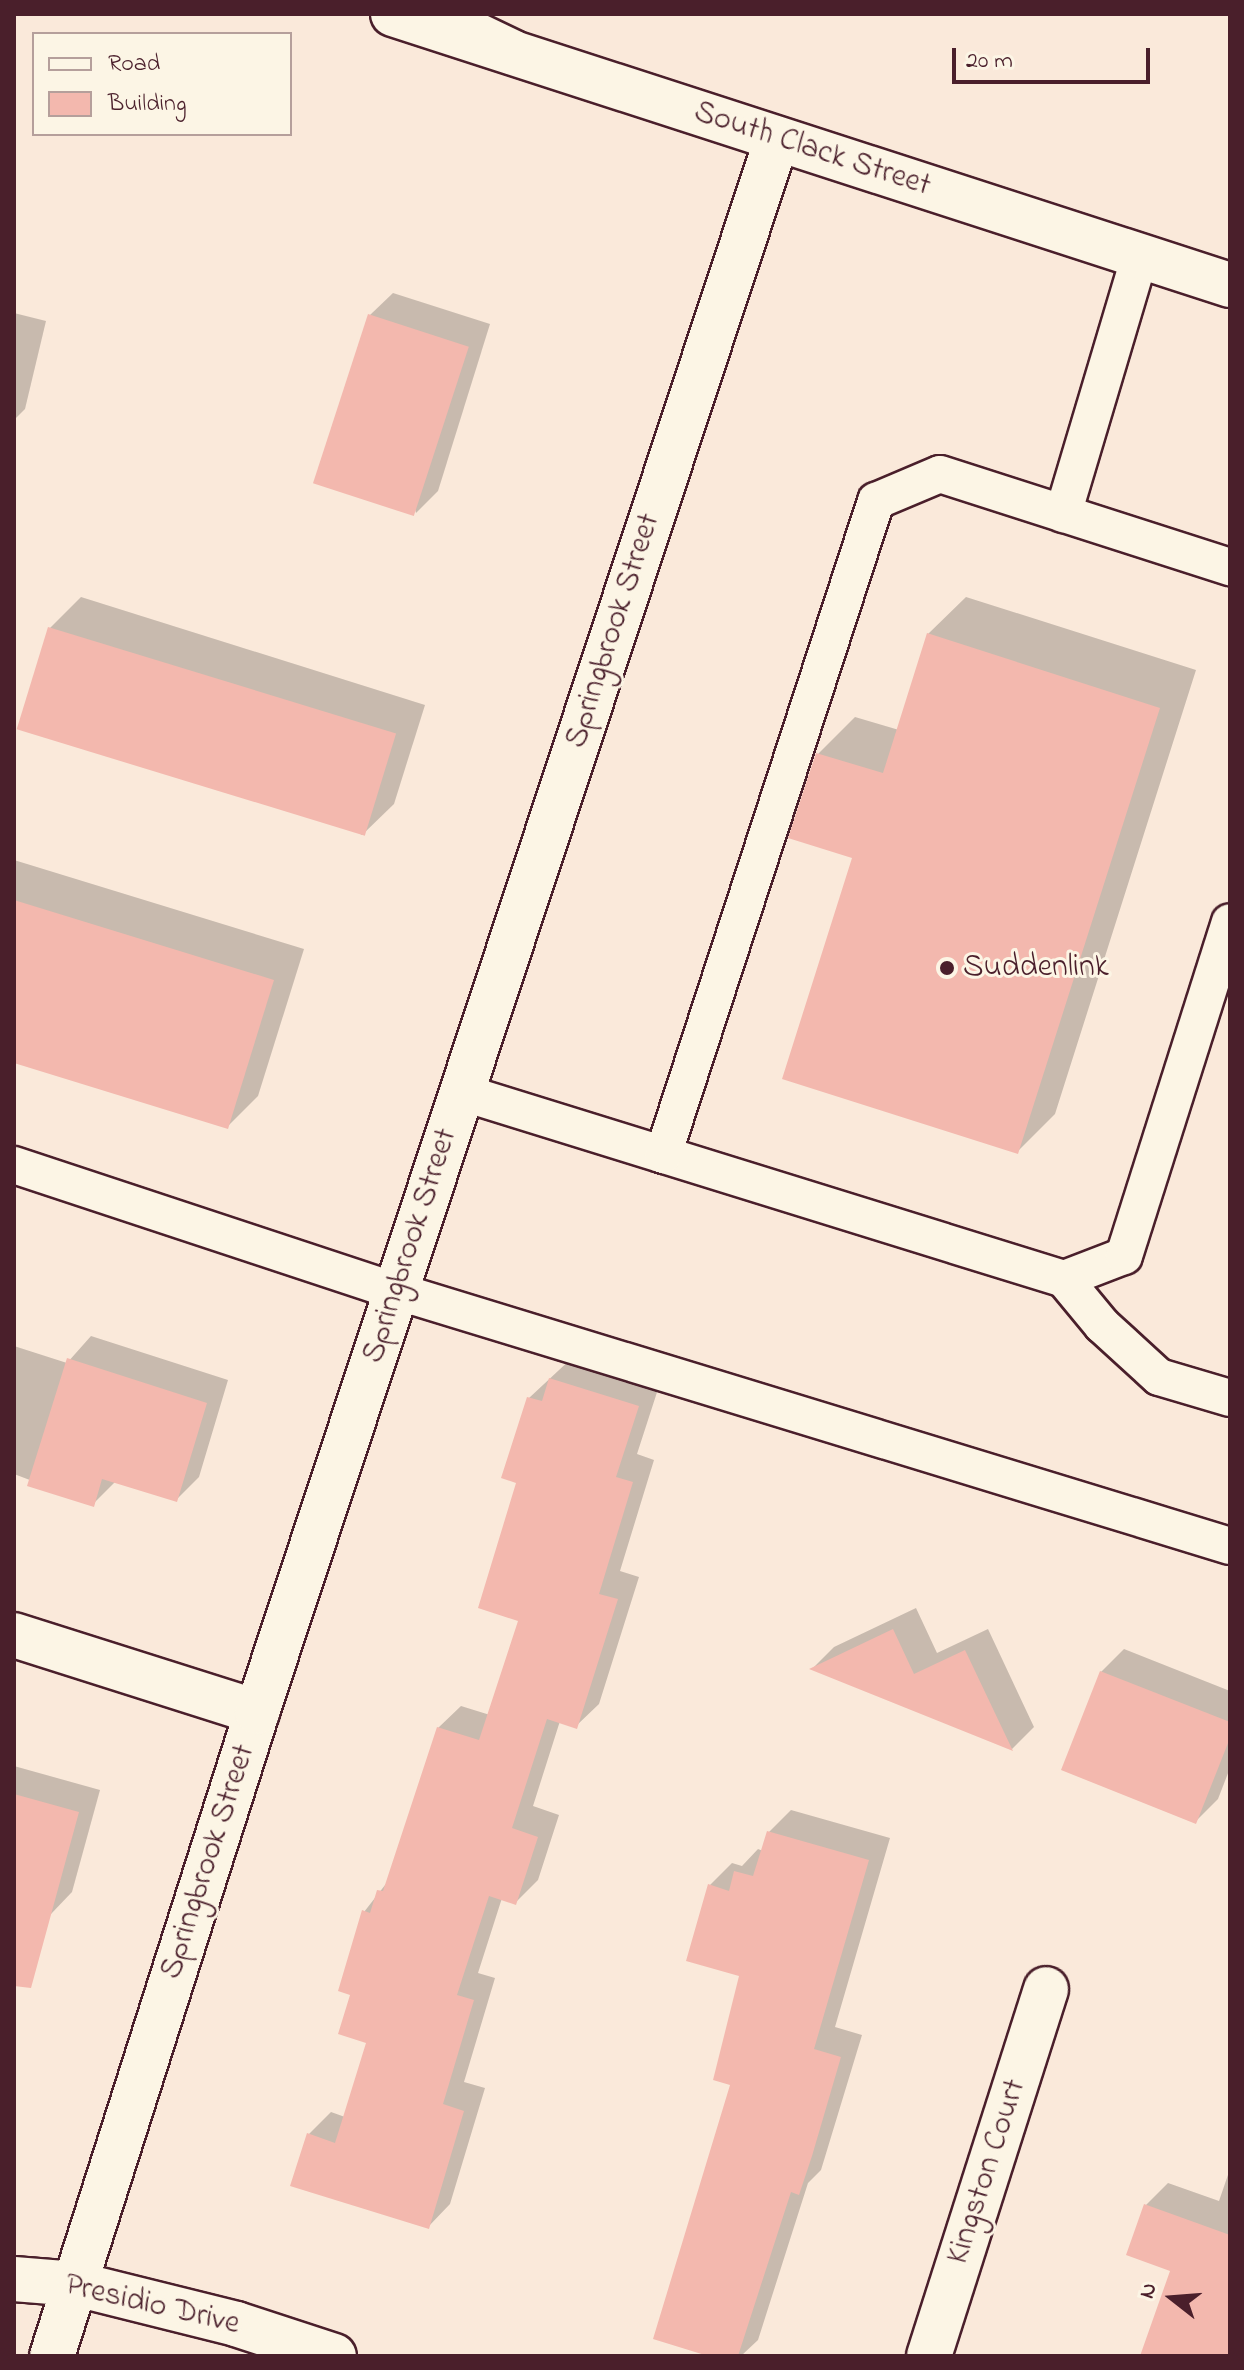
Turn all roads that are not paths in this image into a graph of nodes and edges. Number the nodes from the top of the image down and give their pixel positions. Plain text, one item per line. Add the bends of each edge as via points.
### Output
1 (393, 14) edge
2 (433, 14) edge
3 (512, 52) junction
4 (777, 139) junction
5 (1140, 256) junction
6 (1230, 285) edge
7 (1063, 514) junction
8 (1230, 567) edge
9 (1230, 922) edge
10 (461, 1092) junction
11 (663, 1155) junction
12 (14, 1165) edge
13 (1064, 1279) junction
14 (396, 1291) junction
15 (1230, 1398) edge
16 (1230, 1546) edge
17 (14, 1635) edge
18 (257, 1712) junction
19 (1046, 1989) dead end
20 (14, 2279) edge
21 (76, 2284) junction
22 (52, 2356) edge
23 (334, 2356) edge
24 (929, 2356) edge

1 - 3 main road, South Clack Street
2 - 3 main road
3 - 4 main road, South Clack Street
4 - 5 main road, South Clack Street
4 - 10 main road, Springbrook Street
5 - 6 main road, South Clack Street
5 - 7 lane
7 - 8 lane
7 - 11 lane via 940,474 876,501
9 - 13 lane via 1124,1256
10 - 11 lane
10 - 14 main road, Springbrook Street
11 - 13 lane
12 - 14 lane
13 - 15 lane via 1102,1325 1159,1377
14 - 16 lane
14 - 18 main road, Springbrook Street
17 - 18 main road
18 - 21 main road, Springbrook Street
19 - 24 main road, Kingston Court
20 - 21 main road, Presidio Drive
21 - 22 main road, Springbrook Street
21 - 23 main road, Presidio Drive via 236,2324

